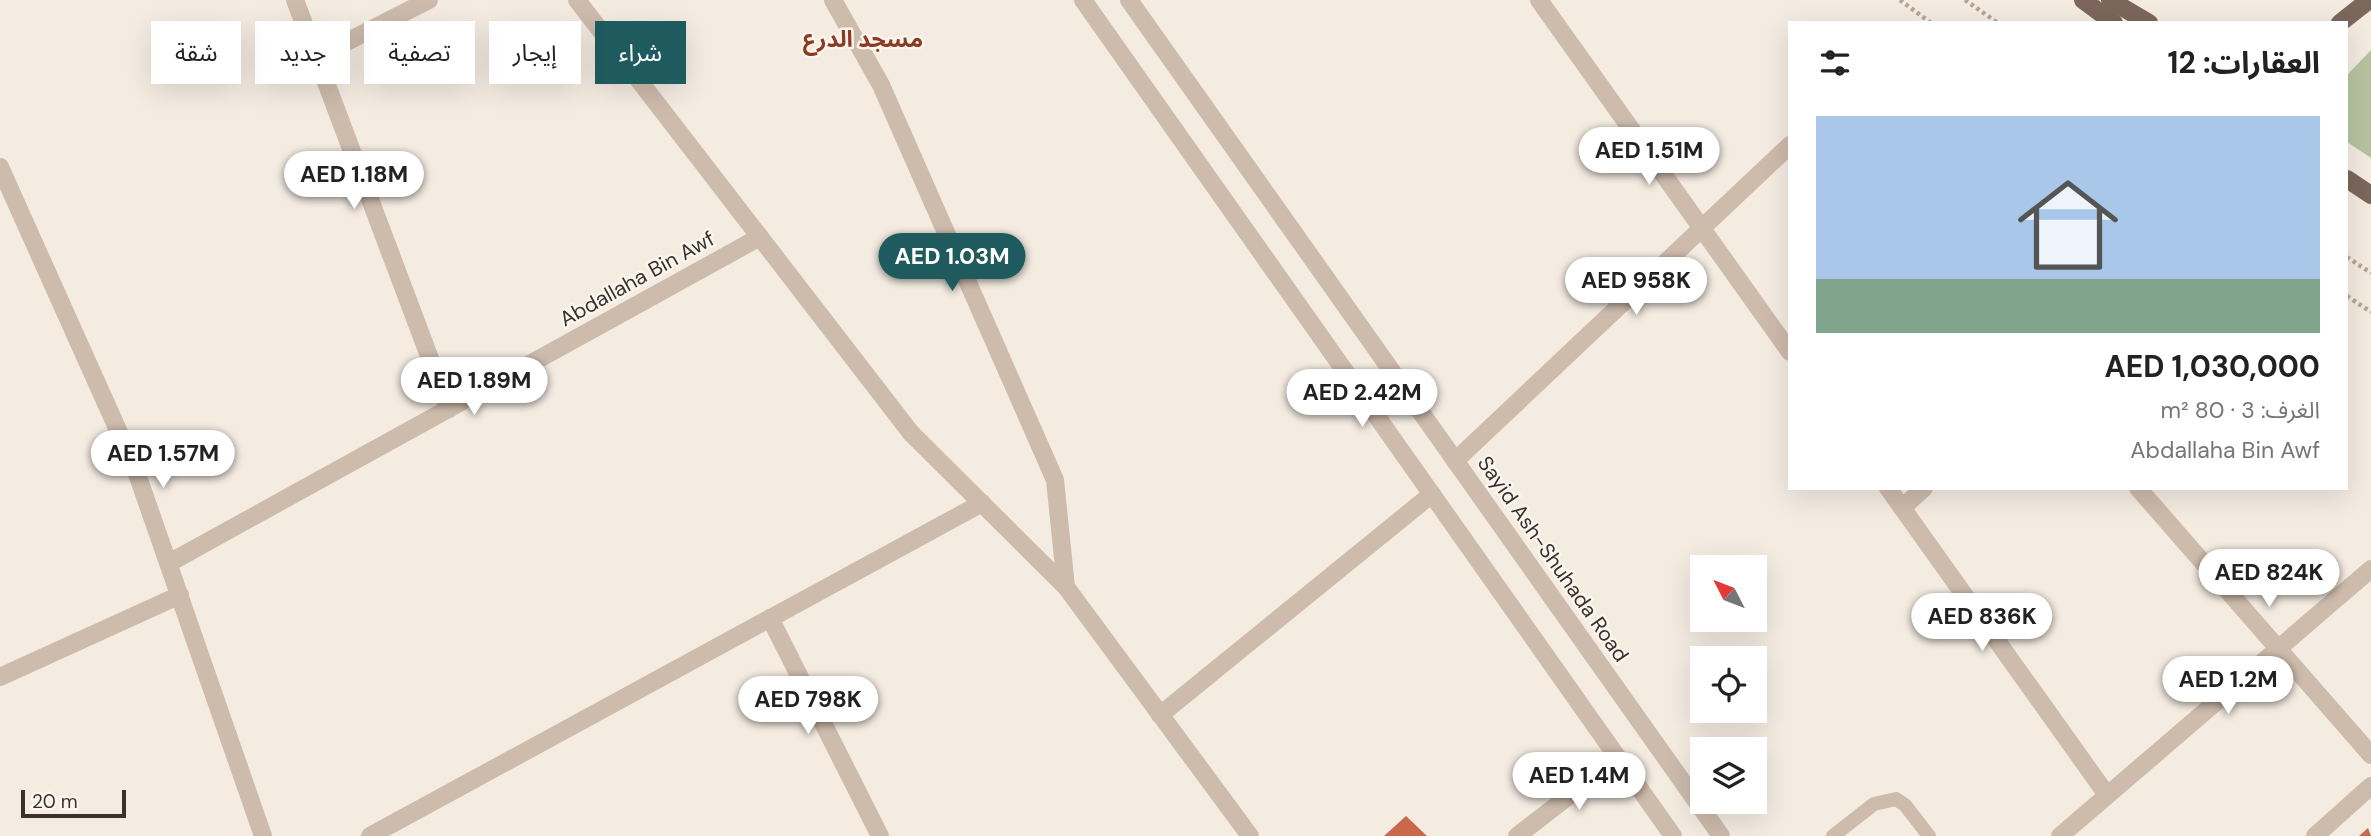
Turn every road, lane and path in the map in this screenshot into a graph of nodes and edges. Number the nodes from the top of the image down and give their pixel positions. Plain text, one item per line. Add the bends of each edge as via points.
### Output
1 (295, 0) edge
2 (429, 0) edge
3 (577, 0) edge
4 (833, 0) edge
5 (1083, 0) edge
6 (1129, 0) edge
7 (1539, 0) edge
8 (1900, 0) edge
9 (1965, 0) edge
10 (2083, 0) edge
11 (2110, 0) edge
12 (2369, 0) edge
13 (303, 21) edge
14 (1928, 21) edge
15 (1995, 21) edge
16 (2111, 21) edge
17 (2147, 21) edge
18 (2343, 21) edge
19 (350, 40) edge
20 (327, 84) edge
21 (1788, 147) edge
22 (0, 167) edge
23 (2348, 180) edge
24 (2371, 195) edge
25 (1702, 228) junction
26 (760, 237) junction
27 (2348, 258) edge
28 (2371, 273) edge
29 (2348, 297) edge
30 (2371, 312) edge
31 (1788, 349) edge
32 (449, 409) junction
33 (1455, 461) junction
34 (1889, 490) edge
35 (1922, 490) edge
36 (2140, 490) edge
37 (1432, 494) junction
38 (982, 503) junction
39 (1902, 508) junction
40 (169, 563) junction
41 (2371, 569) edge
42 (1066, 587) junction
43 (180, 595) junction
44 (770, 618) junction
45 (2278, 648) junction
46 (0, 677) edge
47 (1160, 715) junction
48 (2371, 755) edge
49 (1618, 758) junction
50 (2371, 786) edge
51 (2107, 795) junction
52 (263, 836) edge
53 (370, 836) edge
54 (880, 836) edge
55 (1250, 836) edge
56 (1517, 836) edge
57 (1673, 836) edge
58 (1721, 836) edge
59 (1833, 836) edge
60 (1929, 836) edge
61 (2060, 836) edge
62 (2315, 836) edge

1 - 13 street
2 - 19 street
3 - 26 street
4 - 42 street via 881,85 1055,480
5 - 37 street
6 - 33 street, Sayid Ash-Shuhada Road
7 - 25 street
8 - 14 path
9 - 15 path
10 - 16 main road
11 - 17 main road
12 - 18 main road
20 - 32 street
21 - 25 street
22 - 40 street via 135,468
23 - 24 main road
25 - 31 street
25 - 33 street
26 - 32 street, Abdallaha Bin Awf
26 - 38 street via 911,433
27 - 28 path
29 - 30 path
32 - 40 street, Abdallaha Bin Awf
33 - 58 street, Sayid Ash-Shuhada Road
34 - 39 street
35 - 39 street
36 - 45 street
37 - 47 street
37 - 49 street
38 - 42 street
38 - 44 street
39 - 51 street
40 - 43 street
41 - 45 street
42 - 47 street
43 - 46 street
43 - 52 street
44 - 53 street
44 - 54 street
45 - 48 street
45 - 51 street
47 - 55 street
49 - 56 street
49 - 57 street
50 - 62 street
51 - 61 street
59 - 60 lane via 1874,804 1896,799

